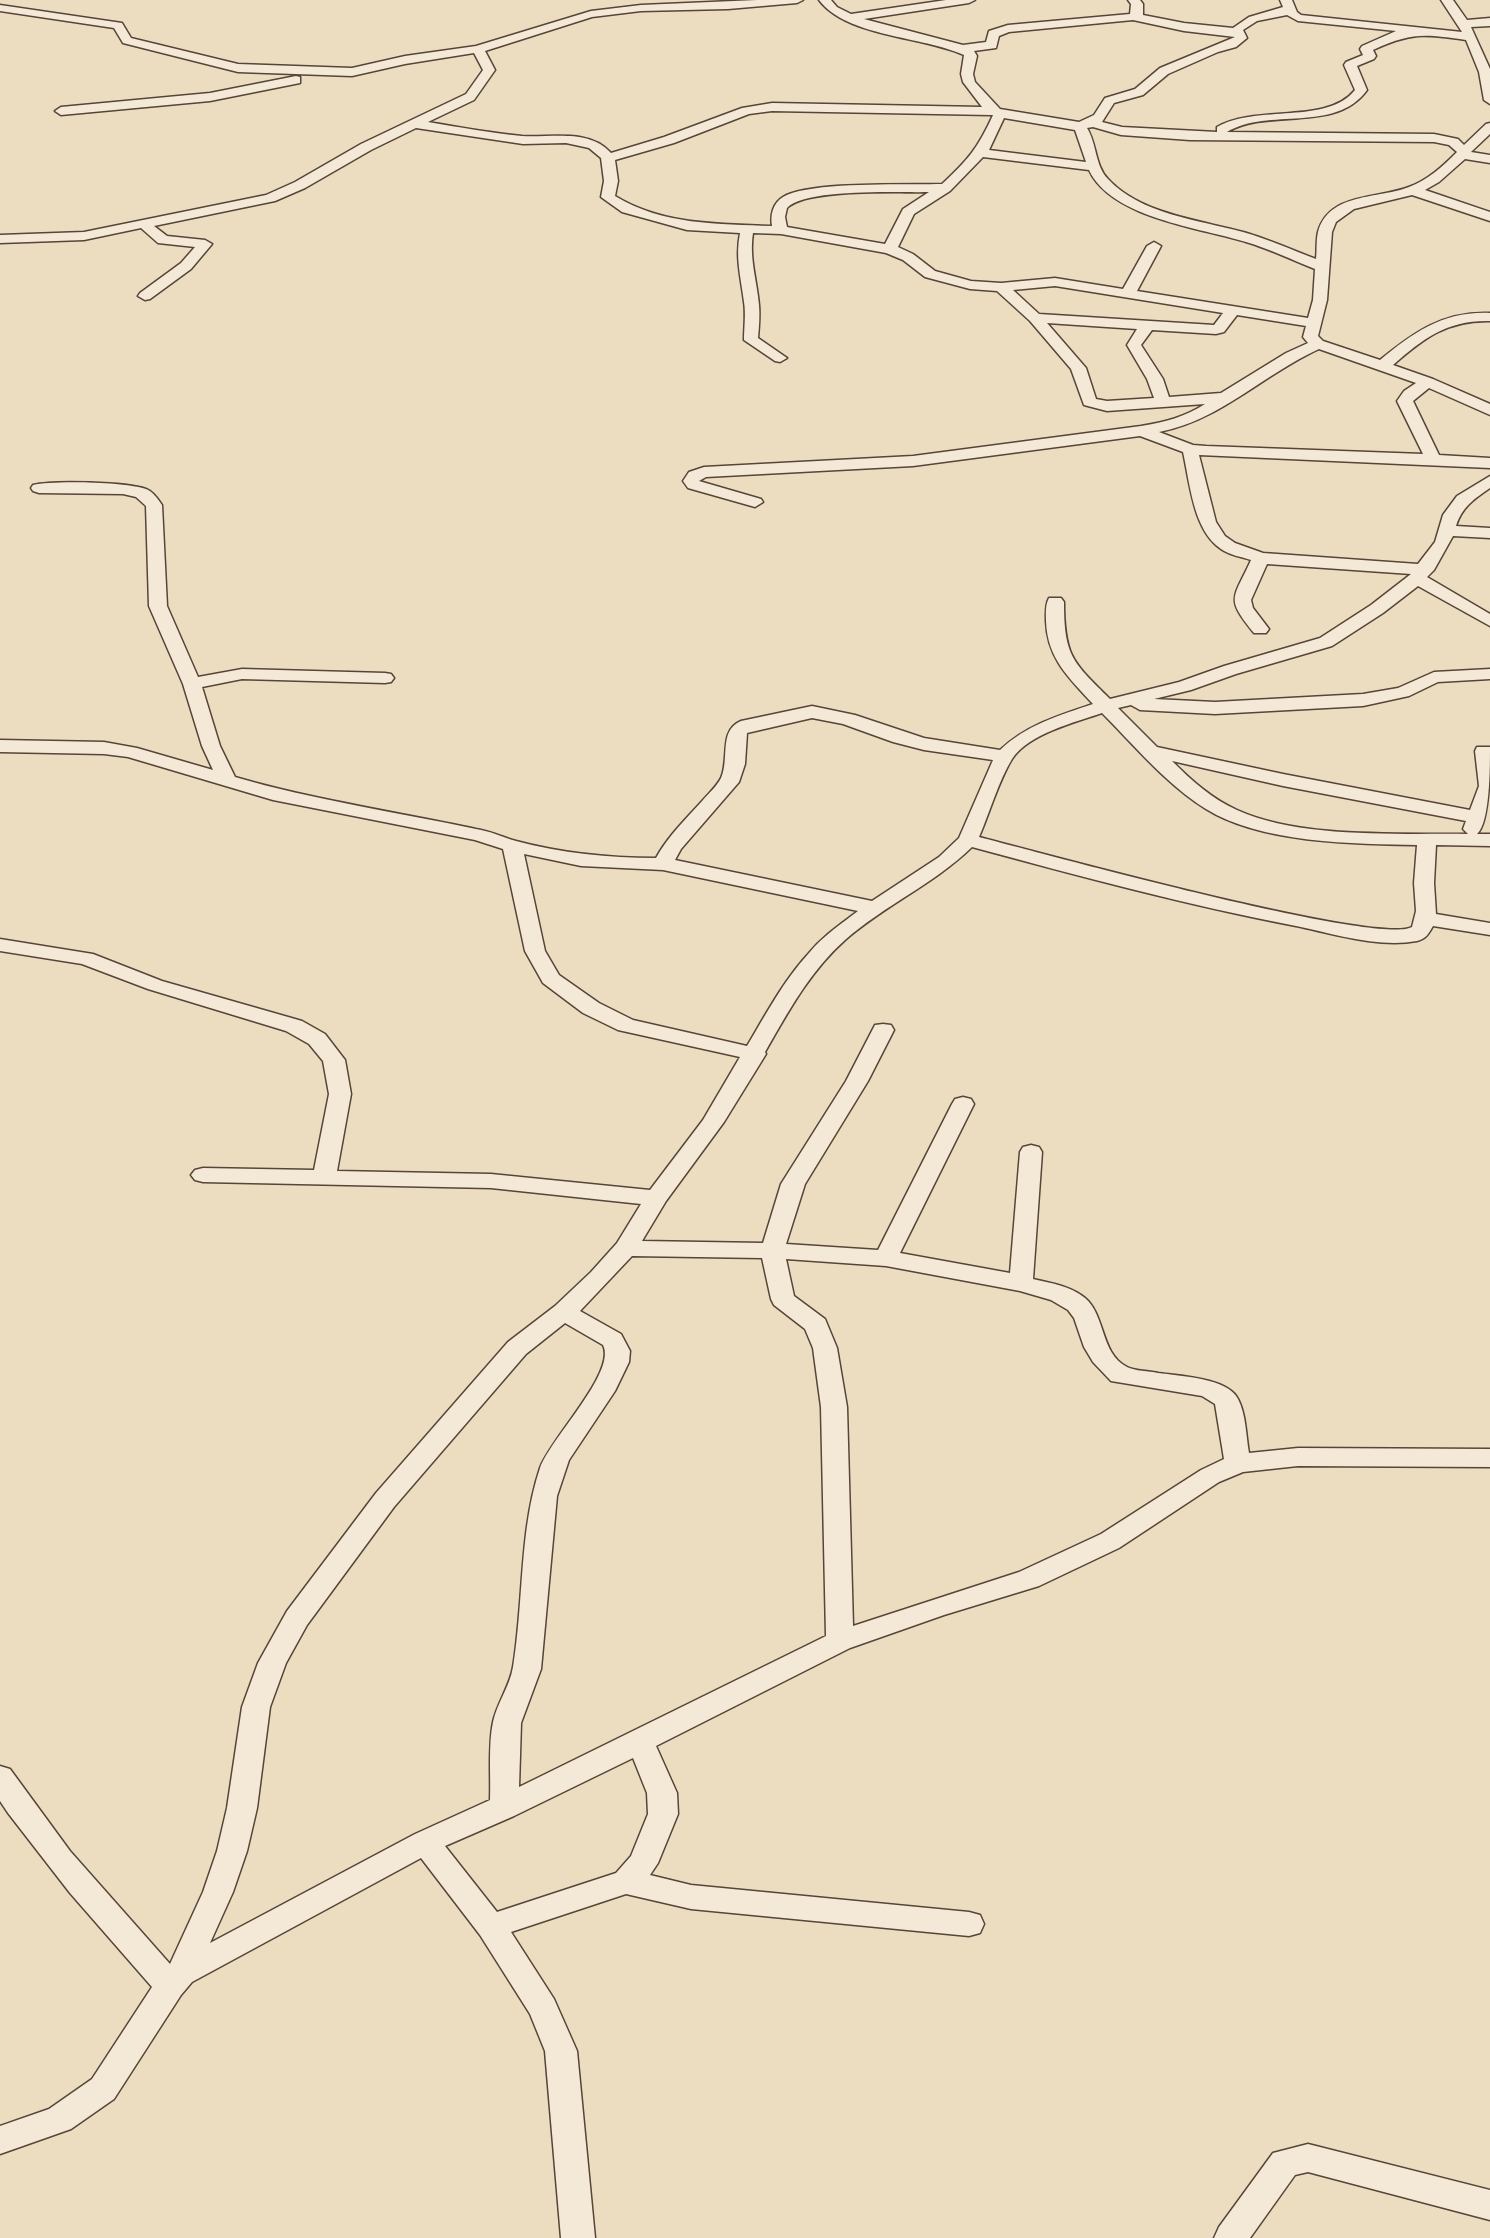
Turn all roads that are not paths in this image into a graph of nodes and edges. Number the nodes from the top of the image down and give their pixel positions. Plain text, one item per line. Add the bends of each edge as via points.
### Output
1 (797, 0) edge
2 (825, 0) edge
3 (969, 0) edge
4 (1134, 0) edge
5 (1447, 0) edge
6 (1288, 4) edge
7 (0, 8) edge
8 (1490, 16) edge
9 (1133, 17) junction
10 (850, 18) junction
11 (1490, 22) edge
12 (1469, 23) junction
13 (1422, 30) junction
14 (1236, 32) junction
15 (1470, 37) junction
16 (478, 49) junction
17 (963, 49) junction
18 (336, 73) junction
19 (1490, 100) edge
20 (61, 111) dead end
21 (997, 112) junction
22 (417, 124) junction
23 (1087, 125) junction
24 (1488, 128) edge
25 (1217, 136) junction
26 (1422, 137) junction
27 (980, 153) junction
28 (1463, 153) junction
29 (608, 158) junction
30 (1490, 159) edge
31 (1093, 167) junction
32 (945, 188) junction
33 (1413, 190) junction
34 (1490, 217) edge
35 (146, 225) junction
36 (747, 230) junction
37 (781, 230) junction
38 (0, 239) edge
39 (1154, 246) dead end
40 (890, 249) junction
41 (1322, 267) junction
42 (1001, 287) junction
43 (1127, 295) junction
44 (145, 297) dead end
45 (1233, 310) junction
46 (1488, 315) edge
47 (1035, 318) junction
48 (1313, 323) junction
49 (1147, 326) junction
50 (1318, 344) junction
51 (780, 358) dead end
52 (1383, 365) junction
53 (1428, 382) junction
54 (1225, 397) junction
55 (1164, 403) junction
56 (1490, 410) edge
57 (1141, 432) junction
58 (1190, 449) junction
59 (1433, 459) junction
60 (1490, 463) edge
61 (1490, 481) edge
62 (39, 488) dead end
63 (754, 502) dead end
64 (1446, 531) junction
65 (1490, 532) edge
66 (1261, 558) junction
67 (1421, 574) junction
68 (1055, 602) dead end
69 (1490, 621) edge
70 (1260, 629) dead end
71 (1490, 674) edge
72 (385, 678) dead end
73 (192, 684) junction
74 (1111, 704) junction
75 (0, 746) edge
76 (1148, 750) junction
77 (1485, 751) dead end
78 (1004, 756) junction
79 (227, 781) junction
80 (1489, 786) edge
81 (1478, 817) junction
82 (1427, 838) junction
83 (1470, 839) junction
84 (968, 840) junction
85 (1490, 840) edge
86 (512, 846) junction
87 (663, 864) junction
88 (875, 908) junction
89 (1426, 919) junction
90 (1490, 929) edge
91 (0, 945) edge
92 (884, 1030) dead end
93 (755, 1054) junction
94 (963, 1104) dead end
95 (1032, 1152) dead end
96 (203, 1175) dead end
97 (324, 1178) junction
98 (656, 1198) junction
99 (626, 1248) junction
100 (772, 1251) junction
101 (886, 1258) junction
102 (1021, 1283) junction
103 (564, 1312) junction
104 (1490, 1458) edge
105 (1238, 1463) junction
106 (840, 1641) junction
107 (640, 1741) junction
108 (0, 1777) edge
109 (504, 1808) junction
110 (425, 1842) junction
111 (626, 1882) junction
112 (969, 1924) dead end
113 (491, 1926) junction
114 (175, 1980) junction
115 (0, 2140) edge
116 (1490, 2205) edge
117 (578, 2238) edge
118 (1231, 2238) edge

1 - 16 street via 591,14
2 - 10 street via 826,5
3 - 10 street
4 - 9 street via 1139,10
5 - 12 street
6 - 13 street via 1298,18
6 - 14 street via 1282,13 1245,21
7 - 18 street via 118,25 127,40 216,64
8 - 12 street
9 - 14 street
9 - 17 street via 1008,28 993,34 992,45
10 - 17 street
11 - 12 street
12 - 15 street
13 - 15 street
13 - 25 street via 1396,35 1366,49 1370,56 1350,65 1360,85 1359,96 1353,101 1321,111 1237,122 1226,125
14 - 23 street via 1241,38 1232,44 1164,71 1139,92 1109,101 1103,114
15 - 19 street via 1485,72
16 - 18 street
16 - 22 street via 489,70 477,90
17 - 21 street via 971,56 965,71 970,86
18 - 20 street via 210,97
21 - 23 street
21 - 27 street
21 - 29 street via 772,107 746,111
22 - 29 street via 530,141 576,140 600,149
22 - 35 street via 270,198
23 - 25 street via 1121,131
23 - 31 street
24 - 26 street
24 - 28 street
25 - 26 street
26 - 28 street via 1453,142
27 - 31 street
27 - 32 street
28 - 30 street
28 - 33 street via 1426,185
29 - 36 street via 608,197 621,206 692,227
31 - 41 street via 1107,186 1150,210 1253,240
32 - 37 street via 798,195 778,212 776,221
32 - 40 street via 908,212
33 - 34 street
33 - 41 street via 1366,201 1333,216 1325,232
35 - 38 street via 70,238
35 - 44 street via 163,240 205,244 186,266
36 - 37 street
36 - 51 street via 744,246 752,305 751,340
37 - 40 street
39 - 43 street
40 - 42 street via 946,280
41 - 48 street via 1320,300
42 - 43 street via 1051,282
42 - 47 street
43 - 45 street
45 - 48 street
45 - 49 street via 1216,330
46 - 52 street via 1444,321
47 - 49 street
47 - 55 street via 1078,368 1089,402 1107,406
48 - 50 street via 1310,337
49 - 55 street via 1134,345 1155,379
50 - 52 street
50 - 54 street
52 - 53 street
53 - 56 street
53 - 59 street via 1405,401
54 - 55 street
54 - 57 street via 1195,417
57 - 58 street
57 - 63 street via 913,461 704,472 691,480 694,485
58 - 59 street
58 - 66 street via 1208,522 1229,547
59 - 60 street
61 - 64 street via 1463,499 1451,515
62 - 73 street via 123,489 142,493 154,505 156,597
64 - 65 street
64 - 67 street
66 - 67 street
66 - 70 street via 1242,600 1244,609
67 - 69 street
67 - 74 street via 1343,632 1308,649
68 - 74 street via 1059,653
71 - 74 street via 1434,677 1403,692 1363,700 1215,708
72 - 73 street via 242,674
73 - 79 street
74 - 76 street
74 - 78 street via 1035,731
75 - 79 street via 122,751
76 - 81 street
76 - 82 street via 1186,786 1247,821 1299,831
77 - 80 street
78 - 84 street
78 - 87 street via 908,740 848,719 812,712 748,725 736,735 735,764 729,782 672,847
79 - 86 street via 273,794 478,835
80 - 81 street
81 - 83 street
82 - 83 street
82 - 89 street
83 - 85 street
84 - 88 street via 946,861
84 - 89 street via 1252,911 1380,935 1415,935
86 - 87 street via 581,860
86 - 93 street via 535,951 549,980 626,1025
87 - 88 street
88 - 93 street via 816,957 788,994
89 - 90 street
91 - 97 street via 86,958 155,985 294,1026 317,1039 334,1060 340,1094
92 - 100 street via 793,1184
93 - 98 street via 713,1122
94 - 101 street
95 - 102 street
96 - 97 street
97 - 98 street via 491,1181
98 - 99 street
99 - 100 street
99 - 103 street
100 - 101 street
100 - 106 street via 783,1299 816,1325 825,1348 834,1407
101 - 102 street
102 - 105 street via 1060,1294 1077,1304 1105,1362 1120,1375 1217,1392 1227,1401
103 - 109 street via 612,1340 618,1351 617,1362 556,1459 544,1496 527,1669 507,1724
103 - 114 street via 517,1348 425,1452 297,1618 272,1663 256,1707 232,1851 218,1892
104 - 105 street via 1298,1457
105 - 106 street via 1210,1476 1110,1541 1029,1579
106 - 107 street
107 - 109 street
107 - 111 street via 662,1793 663,1814 643,1863
108 - 114 street via 78,1883
109 - 110 street
110 - 113 street
110 - 114 street
111 - 112 street via 692,1897
111 - 113 street
113 - 117 street via 543,2008 561,2051
114 - 115 street via 103,2089 60,2119
116 - 118 street via 1308,2158 1296,2159 1285,2163

